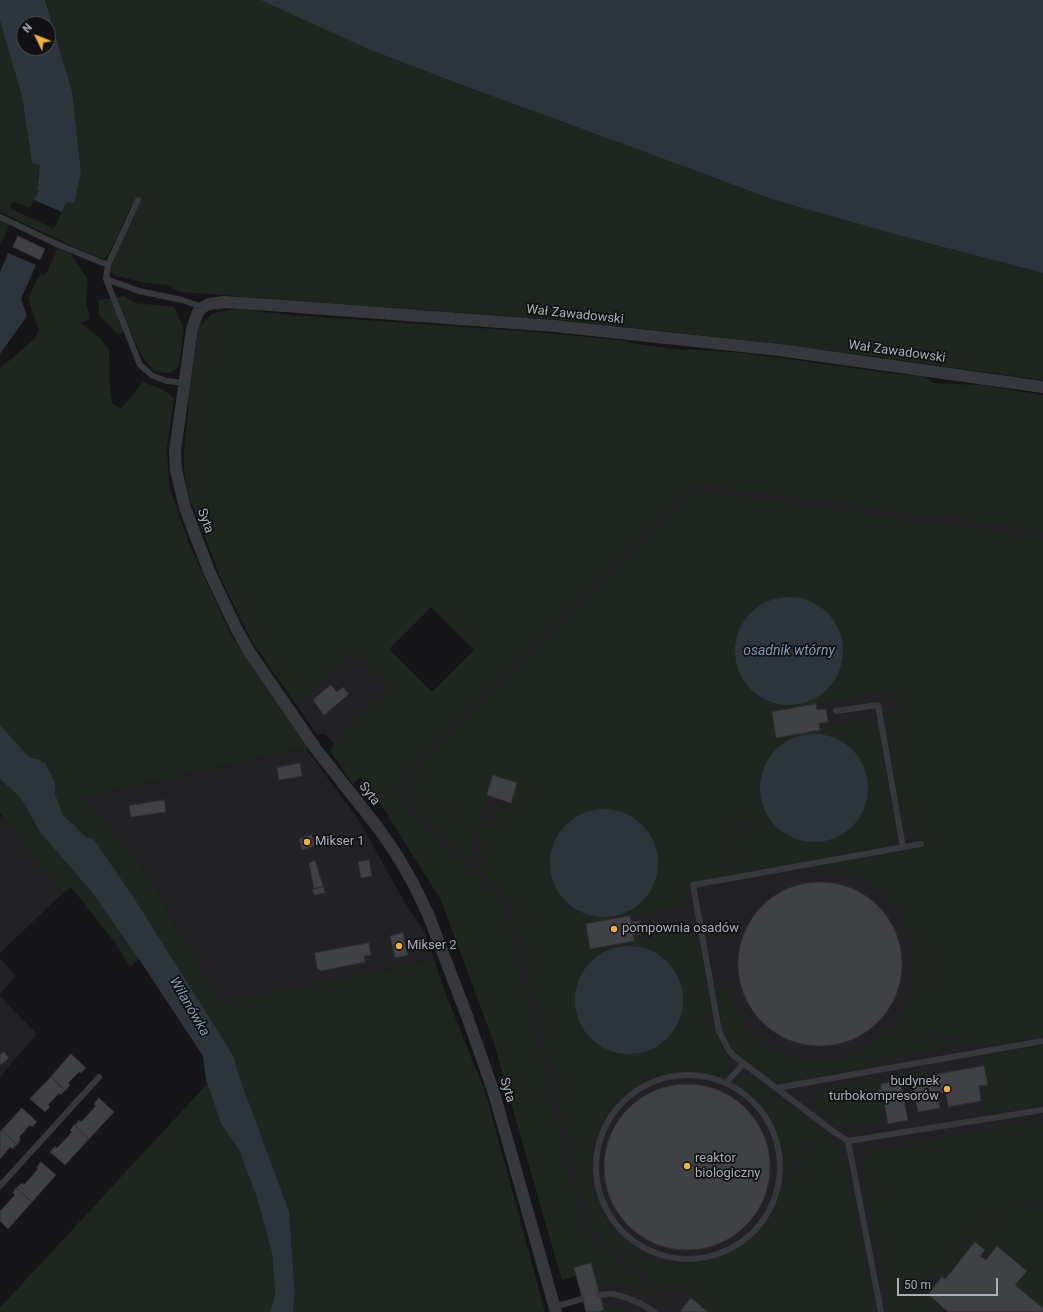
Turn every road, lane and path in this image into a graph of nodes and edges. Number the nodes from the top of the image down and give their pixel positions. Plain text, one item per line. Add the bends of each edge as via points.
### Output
1 (138, 200) dead end
2 (0, 217) edge
3 (108, 265) junction
4 (106, 279) junction
5 (203, 307) junction
6 (184, 384) junction
7 (1043, 387) edge
8 (836, 711) dead end
9 (921, 844) dead end
10 (903, 847) junction
11 (1043, 1040) edge
12 (743, 1064) junction
13 (99, 1077) dead end
14 (726, 1083) junction
15 (776, 1088) junction
16 (1043, 1110) edge
17 (848, 1141) junction
18 (0, 1186) edge
19 (600, 1295) dead end
20 (582, 1299) dead end
21 (555, 1310) edge
22 (654, 1312) edge
23 (881, 1312) edge

1 - 3 lane
2 - 3 lane
3 - 4 lane
4 - 5 lane via 139,291
4 - 6 lane via 140,365 152,376
5 - 6 street, Syta via 194,319
5 - 7 street, Wał Zawadowski via 224,302 555,326 780,350
6 - 21 street, Syta via 176,470 185,508 209,571 250,653 316,749 379,829 396,854 428,914 468,1016 494,1093
8 - 10 lane via 878,705
9 - 10 lane
10 - 12 lane via 692,885 719,1031 728,1049
11 - 15 lane
12 - 14 lane
12 - 15 lane
13 - 18 lane
14 - 14 lane via 749,1098 767,1119 777,1144 780,1171 775,1198 762,1222 742,1241 718,1254 692,1259 664,1256 639,1246 620,1230 605,1209 597,1185 596,1160 601,1135 610,1118 631,1094 652,1082 677,1075 702,1076
15 - 17 lane
16 - 17 lane
17 - 23 lane
19 - 22 lane via 611,1294 626,1298
20 - 21 lane

